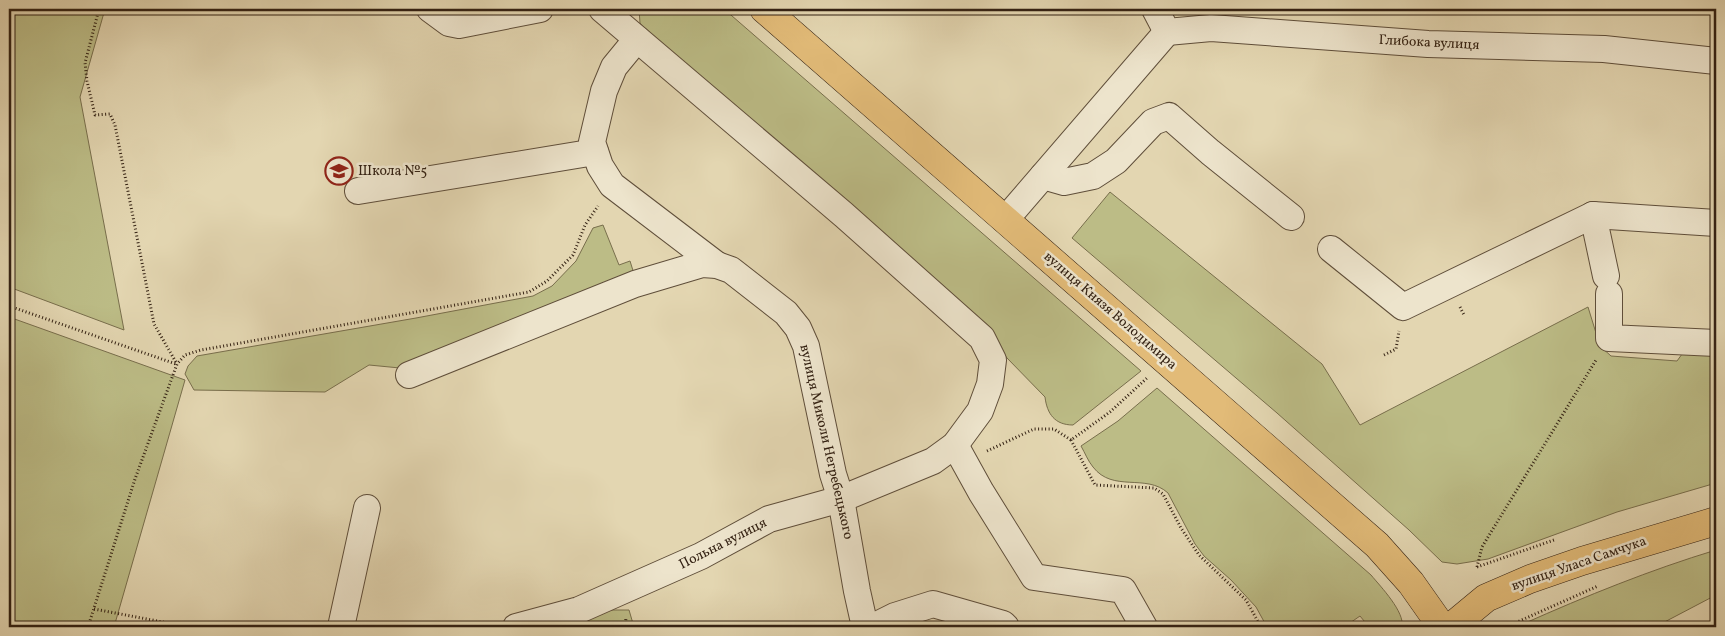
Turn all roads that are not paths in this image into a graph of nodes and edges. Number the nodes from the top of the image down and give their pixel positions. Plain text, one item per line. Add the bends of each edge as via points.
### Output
1 (430, 9) edge
2 (540, 9) edge
3 (602, 9) edge
4 (764, 9) edge
5 (1155, 9) edge
6 (1167, 32) junction
7 (637, 39) junction
8 (1716, 61) edge
9 (595, 152) junction
10 (1043, 176) junction
11 (358, 192) dead end
12 (1593, 215) junction
13 (1291, 217) dead end
14 (1005, 220) junction
15 (1716, 223) edge
16 (1331, 249) dead end
17 (717, 265) junction
18 (1716, 344) edge
19 (409, 375) dead end
20 (955, 445) junction
21 (841, 499) junction
22 (367, 508) dead end
23 (1716, 521) edge
24 (341, 627) edge
25 (516, 627) edge
26 (865, 627) edge
27 (872, 627) edge
28 (1006, 627) edge
29 (1144, 627) edge
30 (1442, 627) edge
31 (1450, 627) edge

1 - 2 street via 449,23 459,25
3 - 7 street, Польна вулиця
4 - 14 main road, вулиця Князя Володимира
5 - 6 street
6 - 8 street, Глибока вулиця via 1211,28 1428,44 1604,49
6 - 10 street
7 - 9 street via 614,67 604,91 592,142
7 - 20 street, Польна вулиця via 844,215 982,338 993,360 990,384 980,411
9 - 11 street
9 - 17 street, вулиця Миколи Негребецького via 612,185
10 - 13 street via 1064,182 1093,176 1116,160 1153,122 1169,116
10 - 14 street
12 - 15 street
12 - 16 street via 1403,307
12 - 18 street via 1607,285 1609,338
14 - 30 main road, вулиця Князя Володимира via 1377,545 1411,583
17 - 19 street via 702,264 635,284
17 - 21 street, вулиця Миколи Негребецького via 731,270 786,313 798,328 806,346
20 - 21 street, Польна вулиця via 933,461
20 - 29 street via 1034,577 1123,590
21 - 25 street, Польна вулиця via 769,519 701,556 629,589 579,610
21 - 26 street, вулиця Миколи Негребецького
22 - 24 street
23 - 31 main road, вулиця Уласа Самчука via 1530,579 1486,598
27 - 28 street via 933,604

